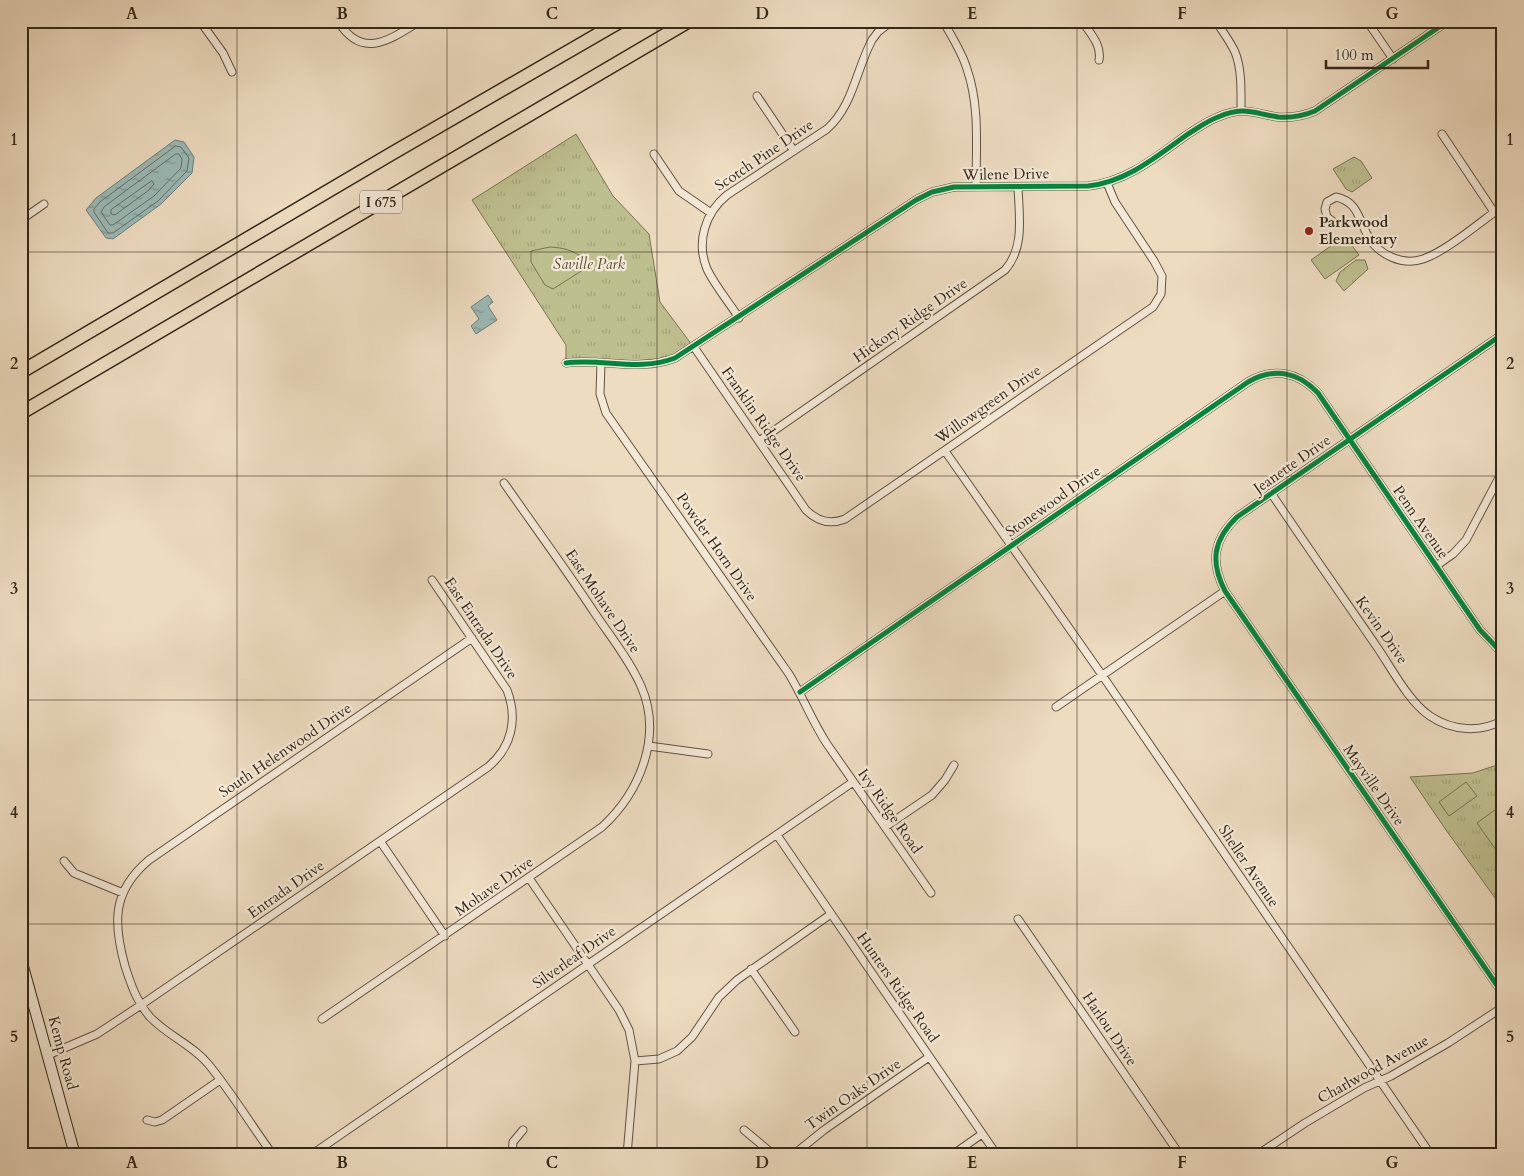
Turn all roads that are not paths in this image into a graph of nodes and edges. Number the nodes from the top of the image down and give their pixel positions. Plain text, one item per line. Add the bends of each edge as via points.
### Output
1 (200, 21) edge
2 (338, 21) edge
3 (420, 21) edge
4 (621, 21) edge
5 (689, 21) edge
6 (892, 21) edge
7 (943, 21) edge
8 (1082, 21) edge
9 (1216, 21) edge
10 (1367, 21) edge
11 (1448, 21) edge
12 (1393, 59) junction
13 (1099, 60) dead end
14 (232, 72) dead end
15 (757, 96) dead end
16 (1241, 111) junction
17 (1442, 134) dead end
18 (794, 151) junction
19 (654, 154) dead end
20 (1107, 183) junction
21 (1018, 186) junction
22 (976, 187) junction
23 (44, 204) dead end
24 (1503, 206) edge
25 (711, 212) junction
26 (1494, 212) junction
27 (21, 220) edge
28 (1362, 223) junction
29 (739, 318) junction
30 (1503, 334) edge
31 (694, 347) junction
32 (566, 363) dead end
33 (601, 364) junction
34 (21, 372) edge
35 (1323, 402) joint
36 (21, 413) edge
37 (1349, 440) junction
38 (759, 441) junction
39 (946, 450) junction
40 (1503, 470) edge
41 (504, 484) dead end
42 (1271, 493) junction
43 (811, 515) joint
44 (1011, 545) junction
45 (1436, 566) junction
46 (432, 580) dead end
47 (1225, 591) junction
48 (472, 638) junction
49 (1503, 654) edge
50 (1102, 675) junction
51 (800, 692) junction
52 (1056, 708) dead end
53 (513, 720) joint
54 (1503, 720) edge
55 (827, 744) joint
56 (649, 746) junction
57 (708, 754) dead end
58 (954, 764) dead end
59 (853, 782) junction
60 (885, 827) junction
61 (777, 835) junction
62 (380, 841) junction
63 (64, 861) dead end
64 (529, 878) junction
65 (123, 893) junction
66 (930, 893) dead end
67 (831, 914) junction
68 (1018, 919) dead end
69 (445, 936) junction
70 (21, 959) edge
71 (588, 964) junction
72 (751, 969) junction
73 (1503, 994) edge
74 (141, 1005) junction
75 (1503, 1007) edge
76 (322, 1019) dead end
77 (795, 1032) dead end
78 (48, 1055) junction
79 (929, 1057) junction
80 (635, 1061) junction
81 (220, 1080) junction
82 (1380, 1081) junction
83 (147, 1120) dead end
84 (523, 1130) dead end
85 (744, 1130) dead end
86 (982, 1134) junction
87 (75, 1155) edge
88 (273, 1155) edge
89 (311, 1155) edge
90 (512, 1155) edge
91 (627, 1155) edge
92 (774, 1155) edge
93 (793, 1155) edge
94 (952, 1155) edge
95 (997, 1155) edge
96 (1180, 1155) edge
97 (1257, 1155) edge
98 (1431, 1155) edge

1 - 14 street
2 - 3 street via 352,37 374,44 390,40
4 - 34 highway, I 675
5 - 36 highway, I 675
6 - 18 street, Scotch Pine Drive via 872,40 838,118
7 - 22 street via 972,83
8 - 13 street via 1098,45
9 - 16 street via 1237,57
10 - 12 street
11 - 12 street, Wilene Drive
12 - 16 street, Wilene Drive via 1309,114 1284,117
15 - 18 street
16 - 20 street, Wilene Drive via 1210,120 1135,172
17 - 26 street
18 - 25 street, Scotch Pine Drive via 727,196
19 - 25 street via 679,191
20 - 21 street, Wilene Drive
20 - 39 street, Willowgreen Drive via 1115,202 1160,270 1162,281 1158,301 1150,310
21 - 22 street, Wilene Drive
21 - 38 street, Hickory Ridge Drive via 1019,242 1014,258 1004,270
22 - 29 street, Wilene Drive via 946,188 916,200
23 - 27 street
24 - 26 street
25 - 29 street, Scotch Pine Drive via 703,236 704,260
26 - 28 street via 1438,253 1422,260 1403,261 1378,250
28 - 28 street via 1358,212 1346,200 1336,197 1328,202 1326,217 1335,223
29 - 31 street, Wilene Drive
30 - 37 street, Jeanette Drive
31 - 33 street, Wilene Drive via 656,364
31 - 38 street, Franklin Ridge Drive
32 - 33 street, Wilene Drive
33 - 51 street, Powder Horn Drive via 600,394 606,413
35 - 37 street, Penn Avenue
35 - 44 street, Stonewood Drive via 1309,384 1295,376 1272,374 1254,378
37 - 42 street, Jeanette Drive
37 - 45 street, Penn Avenue
38 - 43 street, Franklin Ridge Drive
39 - 43 street, Willowgreen Drive via 845,519 828,522
39 - 44 street, Sheller Avenue
40 - 45 street via 1466,540
41 - 56 street, East Mohave Drive via 633,670 645,697
42 - 47 street, Jeanette Drive via 1237,517 1219,540 1216,565
42 - 54 street, Kevin Drive via 1423,710 1457,728 1477,728
44 - 50 street, Sheller Avenue
44 - 51 street, Stonewood Drive
45 - 49 street, Penn Avenue via 1480,630
46 - 48 street, East Entrada Drive
47 - 50 street
47 - 73 street, Mayville Drive
48 - 53 street, East Entrada Drive via 507,690 512,701
48 - 65 street, South Helenwood Drive via 149,860 133,875
50 - 52 street
50 - 82 street, Sheller Avenue
51 - 55 street, Powder Horn Drive
53 - 62 street, Entrada Drive via 508,742 495,761
55 - 59 street, Ivy Ridge Road
56 - 57 street
56 - 64 street, Mohave Drive via 639,778 615,814 602,827
58 - 60 street via 932,795
59 - 60 street, Ivy Ridge Road
59 - 61 street, Silverleaf Drive
60 - 66 street, Ivy Ridge Road
61 - 67 street, Hunters Ridge Road
61 - 71 street, Silverleaf Drive
62 - 69 street
62 - 74 street, Entrada Drive
63 - 65 street via 74,874
64 - 69 street, Mohave Drive
64 - 71 street
65 - 74 street, South Helenwood Drive via 117,914 118,940 130,984
67 - 72 street
67 - 79 street, Hunters Ridge Road
68 - 96 street, Harlou Drive
69 - 76 street, Mohave Drive
70 - 78 main road, Kemp Road
71 - 80 street via 622,1014
71 - 89 street, Silverleaf Drive
72 - 77 street
72 - 80 street via 719,997 684,1046 669,1056
74 - 78 street, Entrada Drive via 97,1034
74 - 81 street, South Helenwood Drive via 160,1026 200,1055
75 - 82 street, Charlwood Avenue
78 - 87 main road, Kemp Road
79 - 86 street, Hunters Ridge Road
79 - 93 street, Twin Oaks Drive
80 - 91 street
81 - 83 street via 162,1120
81 - 88 street, South Helenwood Drive
82 - 97 street, Charlwood Avenue via 1305,1122
82 - 98 street, Sheller Avenue
84 - 90 street via 513,1142
85 - 92 street
86 - 94 street
86 - 95 street, Hunters Ridge Road

